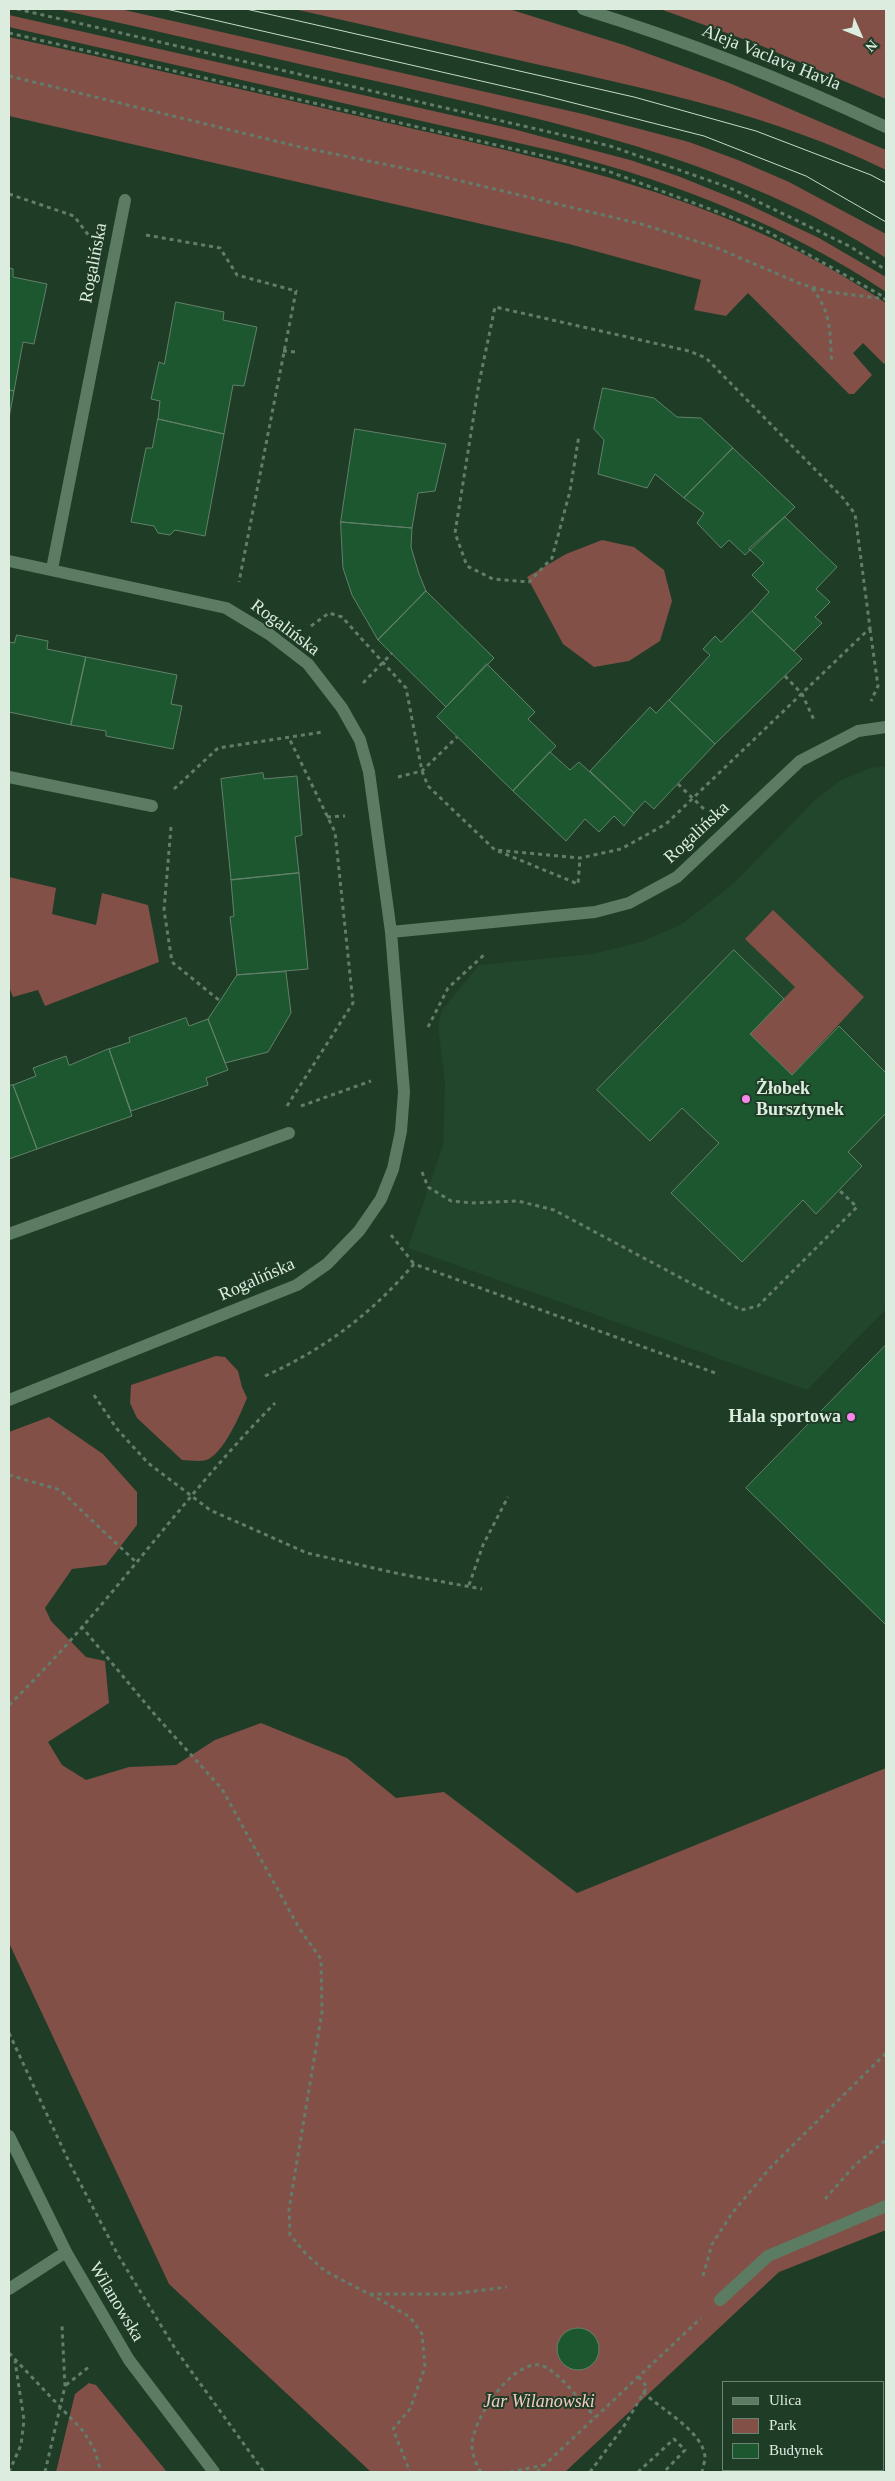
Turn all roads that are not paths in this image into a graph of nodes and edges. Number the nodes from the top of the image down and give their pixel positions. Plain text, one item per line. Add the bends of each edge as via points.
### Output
1 (583, 9) edge
2 (886, 127) edge
3 (125, 200) dead end
4 (9, 561) edge
5 (52, 569) junction
6 (886, 727) edge
7 (9, 777) edge
8 (152, 806) dead end
9 (391, 932) junction
10 (289, 1133) dead end
11 (9, 1234) edge
12 (9, 1400) edge
13 (9, 2136) edge
14 (886, 2206) edge
15 (66, 2252) junction
16 (9, 2289) edge
17 (720, 2300) road end
18 (214, 2472) edge

1 - 2 street, Aleja Vaclava Havla via 723,57 817,94
3 - 5 street, Rogalińska
4 - 5 street, Rogalińska
5 - 9 street, Rogalińska via 226,608 269,634 308,664 342,708 360,740 369,772
6 - 9 street, Rogalińska via 858,731 800,761 677,877 629,904 595,912
7 - 8 street
9 - 12 street, Rogalińska via 404,1092 401,1131 393,1169 384,1191 358,1231 327,1264 297,1285
10 - 11 street
13 - 15 street, Wilanowska
14 - 17 street via 768,2256
15 - 16 street
15 - 18 street, Wilanowska via 129,2360

